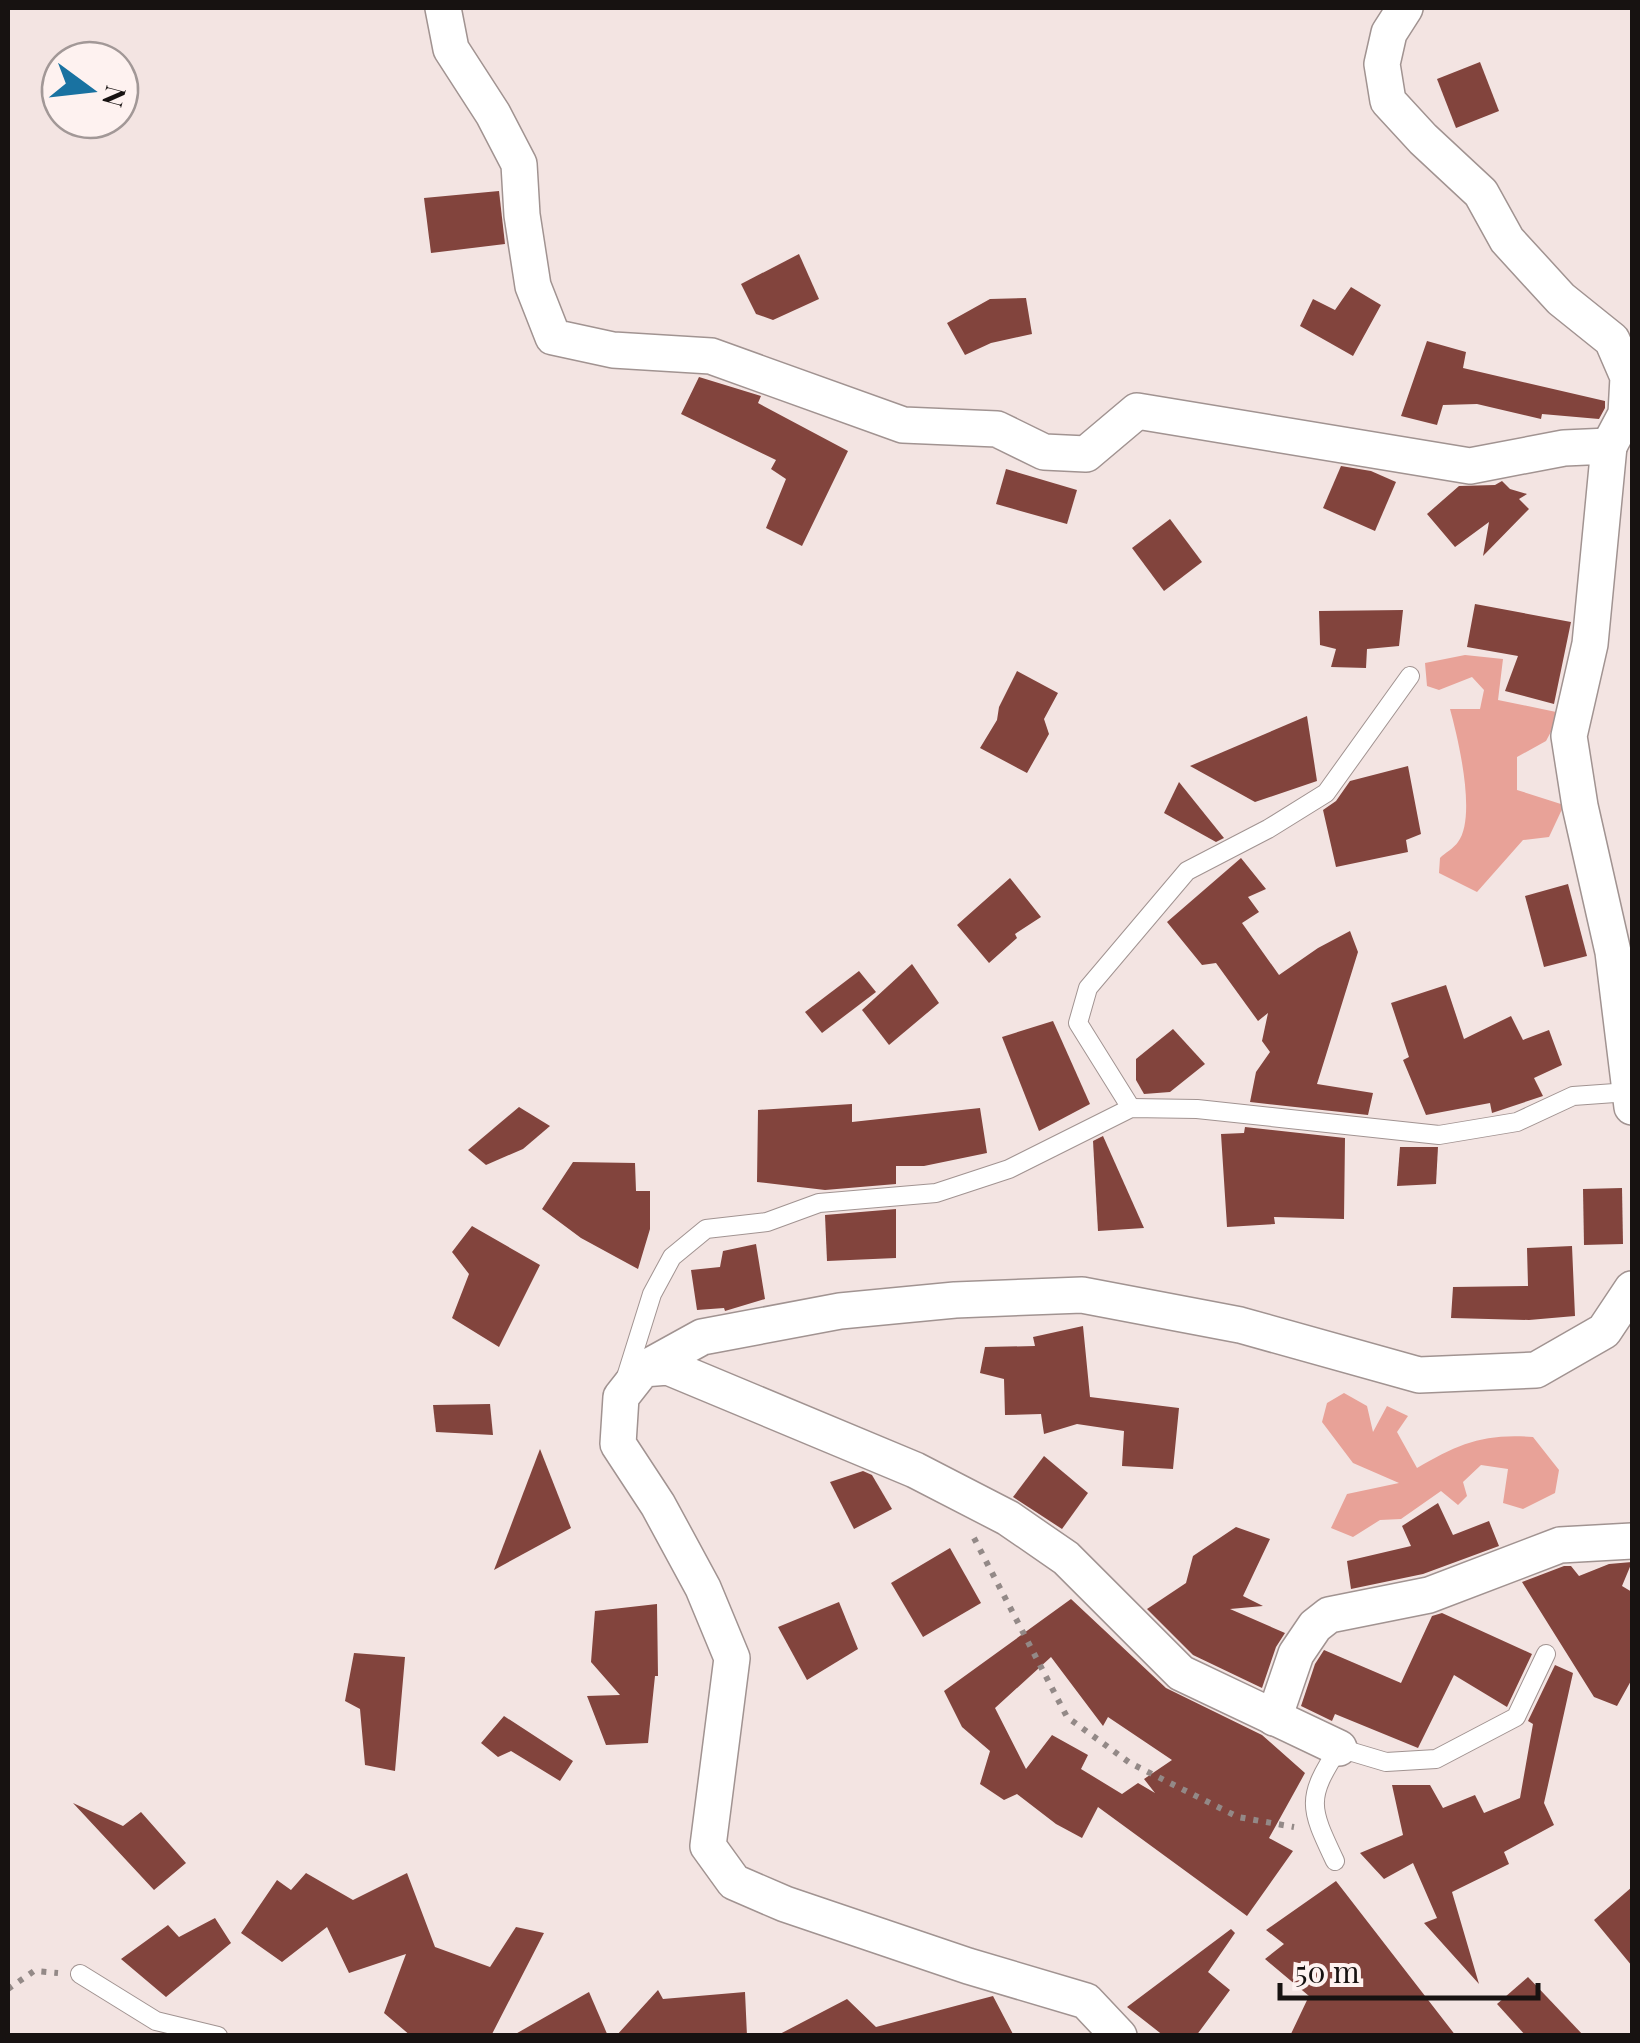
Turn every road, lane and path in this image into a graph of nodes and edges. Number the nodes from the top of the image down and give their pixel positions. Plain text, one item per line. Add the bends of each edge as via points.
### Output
1 (443, 8) edge
2 (1405, 8) edge
3 (1609, 446) junction
4 (1410, 676) dead end
5 (1631, 1100) edge
6 (1130, 1108) junction
7 (1632, 1289) edge
8 (632, 1383) junction
9 (974, 1536) dead end
10 (1632, 1541) edge
11 (1546, 1654) dead end
12 (1274, 1718) junction
13 (1339, 1748) junction
14 (1321, 1831) junction
15 (1335, 1860) dead end
16 (80, 1974) joint
17 (8, 1990) edge
18 (218, 2036) edge
19 (1120, 2036) edge

1 - 3 street via 452,49 520,164 533,286 553,337 613,350 711,356 903,425 997,430 1044,452 1086,454 1136,411 1470,466
2 - 3 street via 1389,33 1382,64 1388,101 1481,193 1507,240 1561,299 1612,340 1628,378 1626,414
3 - 5 street via 1590,644 1568,736 1613,952
4 - 6 lane via 1326,792 1187,871 1088,988 1078,1022
5 - 6 lane via 1573,1096 1516,1122 1439,1135
6 - 8 lane via 1008,1170 936,1193 819,1203 767,1222 706,1229 672,1257 652,1294
7 - 8 street via 1604,1330 1536,1370 1419,1375 1240,1325 1082,1295 840,1312 702,1337
8 - 12 street via 668,1367 915,1470 1008,1518 1066,1558 1180,1673
8 - 19 street via 618,1444 703,1588 732,1658 708,1846 734,1882 950,1960 1086,2000
9 - 14 path via 1067,1718 1130,1763 1238,1818
10 - 12 street via 1560,1545 1429,1595 1329,1616 1296,1654
11 - 13 lane via 1516,1717 1436,1759 1386,1762
12 - 13 street
13 - 14 lane via 1320,1776 1312,1812
14 - 15 lane
16 - 17 path via 34,1971
16 - 18 lane via 156,2021

